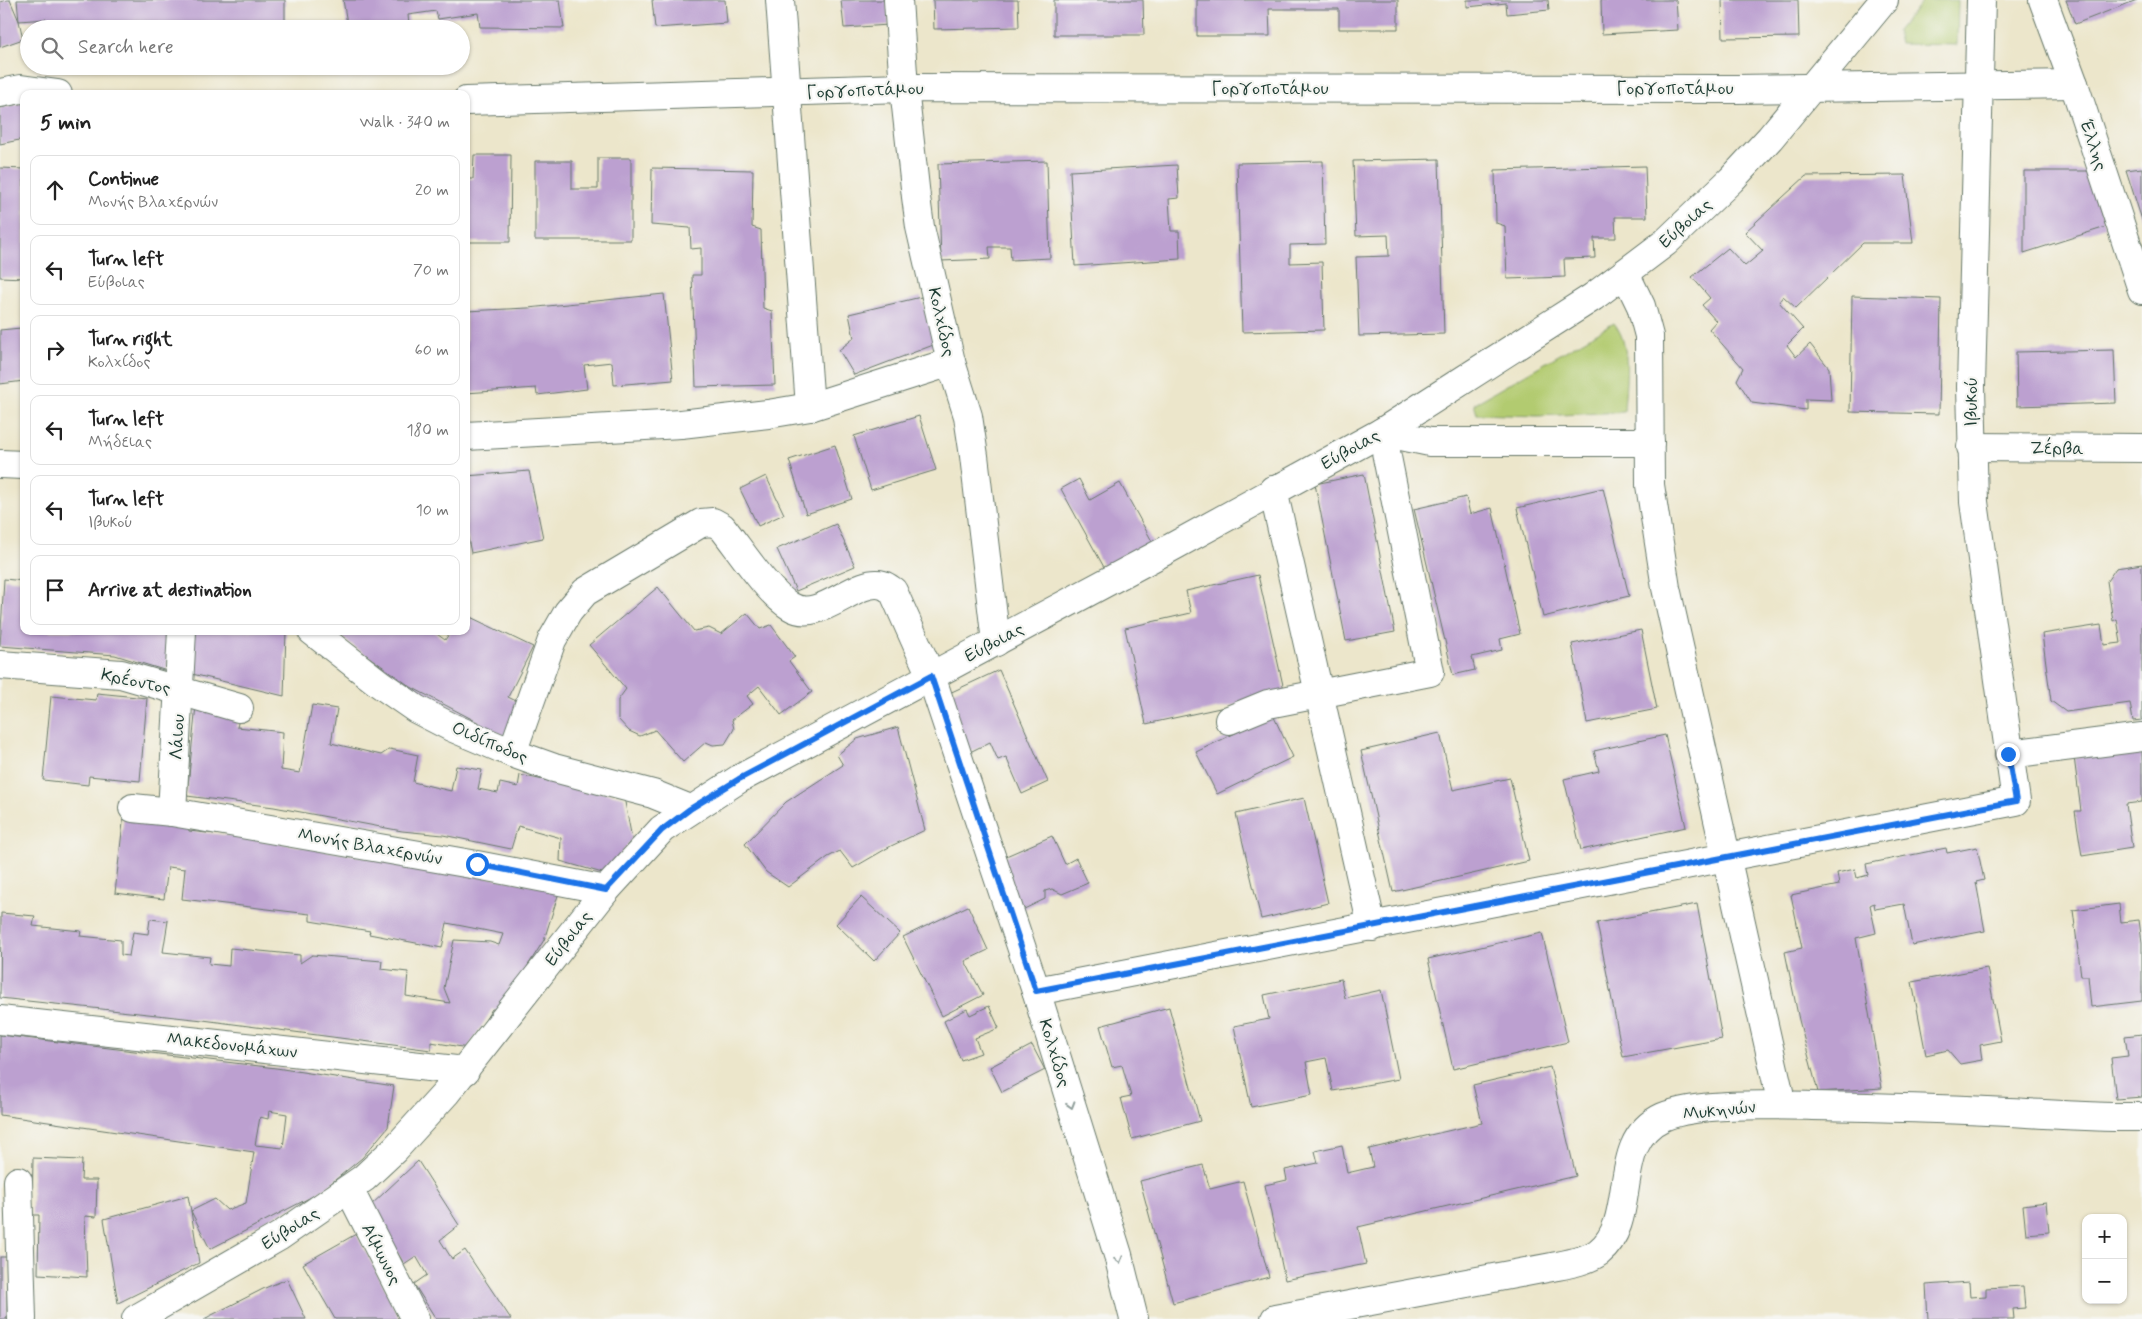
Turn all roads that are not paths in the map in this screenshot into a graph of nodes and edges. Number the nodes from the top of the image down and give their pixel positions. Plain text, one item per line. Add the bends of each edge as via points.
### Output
1 (780, 0) edge
2 (898, 0) edge
3 (1884, 0) edge
4 (1982, 0) edge
5 (2043, 0) edge
6 (2074, 84) junction
7 (1812, 86) junction
8 (1979, 86) junction
9 (904, 88) junction
10 (20, 90) edge
11 (0, 93) edge
12 (787, 93) junction
13 (470, 101) edge
14 (1625, 272) junction
15 (2142, 290) edge
16 (951, 362) junction
17 (810, 407) junction
18 (1382, 432) junction
19 (470, 436) edge
20 (1650, 442) junction
21 (1971, 448) junction
22 (2142, 448) edge
23 (0, 464) edge
24 (20, 465) edge
25 (1273, 490) junction
26 (182, 635) edge
27 (319, 635) edge
28 (996, 642) junction
29 (0, 665) edge
30 (931, 676) junction
31 (179, 690) junction
32 (1320, 694) junction
33 (239, 708) dead end
34 (1229, 720) dead end
35 (2142, 737) edge
36 (512, 753) junction
37 (2008, 754) junction
38 (134, 808) dead end
39 (690, 809) junction
40 (172, 812) junction
41 (1726, 858) junction
42 (606, 890) junction
43 (1372, 926) junction
44 (1036, 991) junction
45 (0, 1020) edge
46 (465, 1071) junction
47 (1782, 1105) junction
48 (2142, 1116) edge
49 (18, 1180) dead end
50 (350, 1189) junction
51 (165, 1312) edge
52 (22, 1319) edge
53 (136, 1319) edge
54 (415, 1319) edge
55 (1134, 1319) edge
56 (1274, 1319) edge

1 - 12 street
2 - 9 street, Κολχίδος
3 - 7 street, Εύβοιας
4 - 8 street, Ιβυκού
5 - 6 street, Έλλης
6 - 8 street, Γοργοποτάμου
6 - 15 street, Έλλης
7 - 8 street, Γοργοποτάμου
7 - 9 street, Γοργοποτάμου
7 - 14 street, Εύβοιας via 1731,180 1666,242
8 - 21 street, Ιβυκού
9 - 12 street, Γοργοποτάμου
9 - 16 street, Κολχίδος via 920,227
10 - 11 street
12 - 13 street, Γοργοποτάμου
12 - 17 street
14 - 18 street, Εύβοιας via 1593,297
14 - 20 street via 1641,306 1649,336
16 - 17 street
16 - 28 street, Κολχίδος via 968,416
17 - 19 street via 681,424
18 - 20 street via 1430,442
18 - 25 street, Εύβοιας
18 - 32 street via 1430,672
20 - 41 street via 1652,505 1666,588
21 - 22 street, Ζέρβα
21 - 37 street, Ιβυκού via 1980,558
23 - 24 street
25 - 28 street, Εύβοιας
25 - 32 street
26 - 31 street, Λάιου
27 - 36 street, Οιδίποδος via 416,709
28 - 30 street, Εύβοιας
29 - 31 street, Κρέοντος via 121,674
30 - 36 street, Κολχίδος via 893,591 883,585 871,584 814,610 799,611 775,593 722,527 713,522 701,523 584,592 552,640
30 - 39 street, Εύβοιας via 739,779
30 - 44 street, Κολχίδος
31 - 33 street, Κρέοντος
31 - 40 street, Λάιου
32 - 34 street via 1268,704
32 - 43 street
35 - 37 street
36 - 39 street, Οιδίποδος via 554,768 653,794
37 - 41 street, Ιβυκού via 2016,801
38 - 40 street, Μονής Βλαχερνών
39 - 42 street, Εύβοιας via 662,830
40 - 42 street, Μονής Βλαχερνών via 477,864
41 - 43 street
41 - 47 street
42 - 46 street, Εύβοιας
43 - 44 street
44 -> 55 street, Κολχίδος via 1118,1255
45 - 46 street, Μακεδονομάχων
46 - 50 street, Εύβοιας via 395,1149
47 - 48 street, Μυκηνών
47 - 56 street, Μυκηνών via 1708,1108 1680,1113 1662,1118 1645,1130 1628,1164 1619,1218 1612,1238 1598,1252 1578,1261
49 - 52 street
50 - 51 street, Εύβοιας
50 - 54 street, Αίμωνος
51 - 53 street, Εύβοιας

